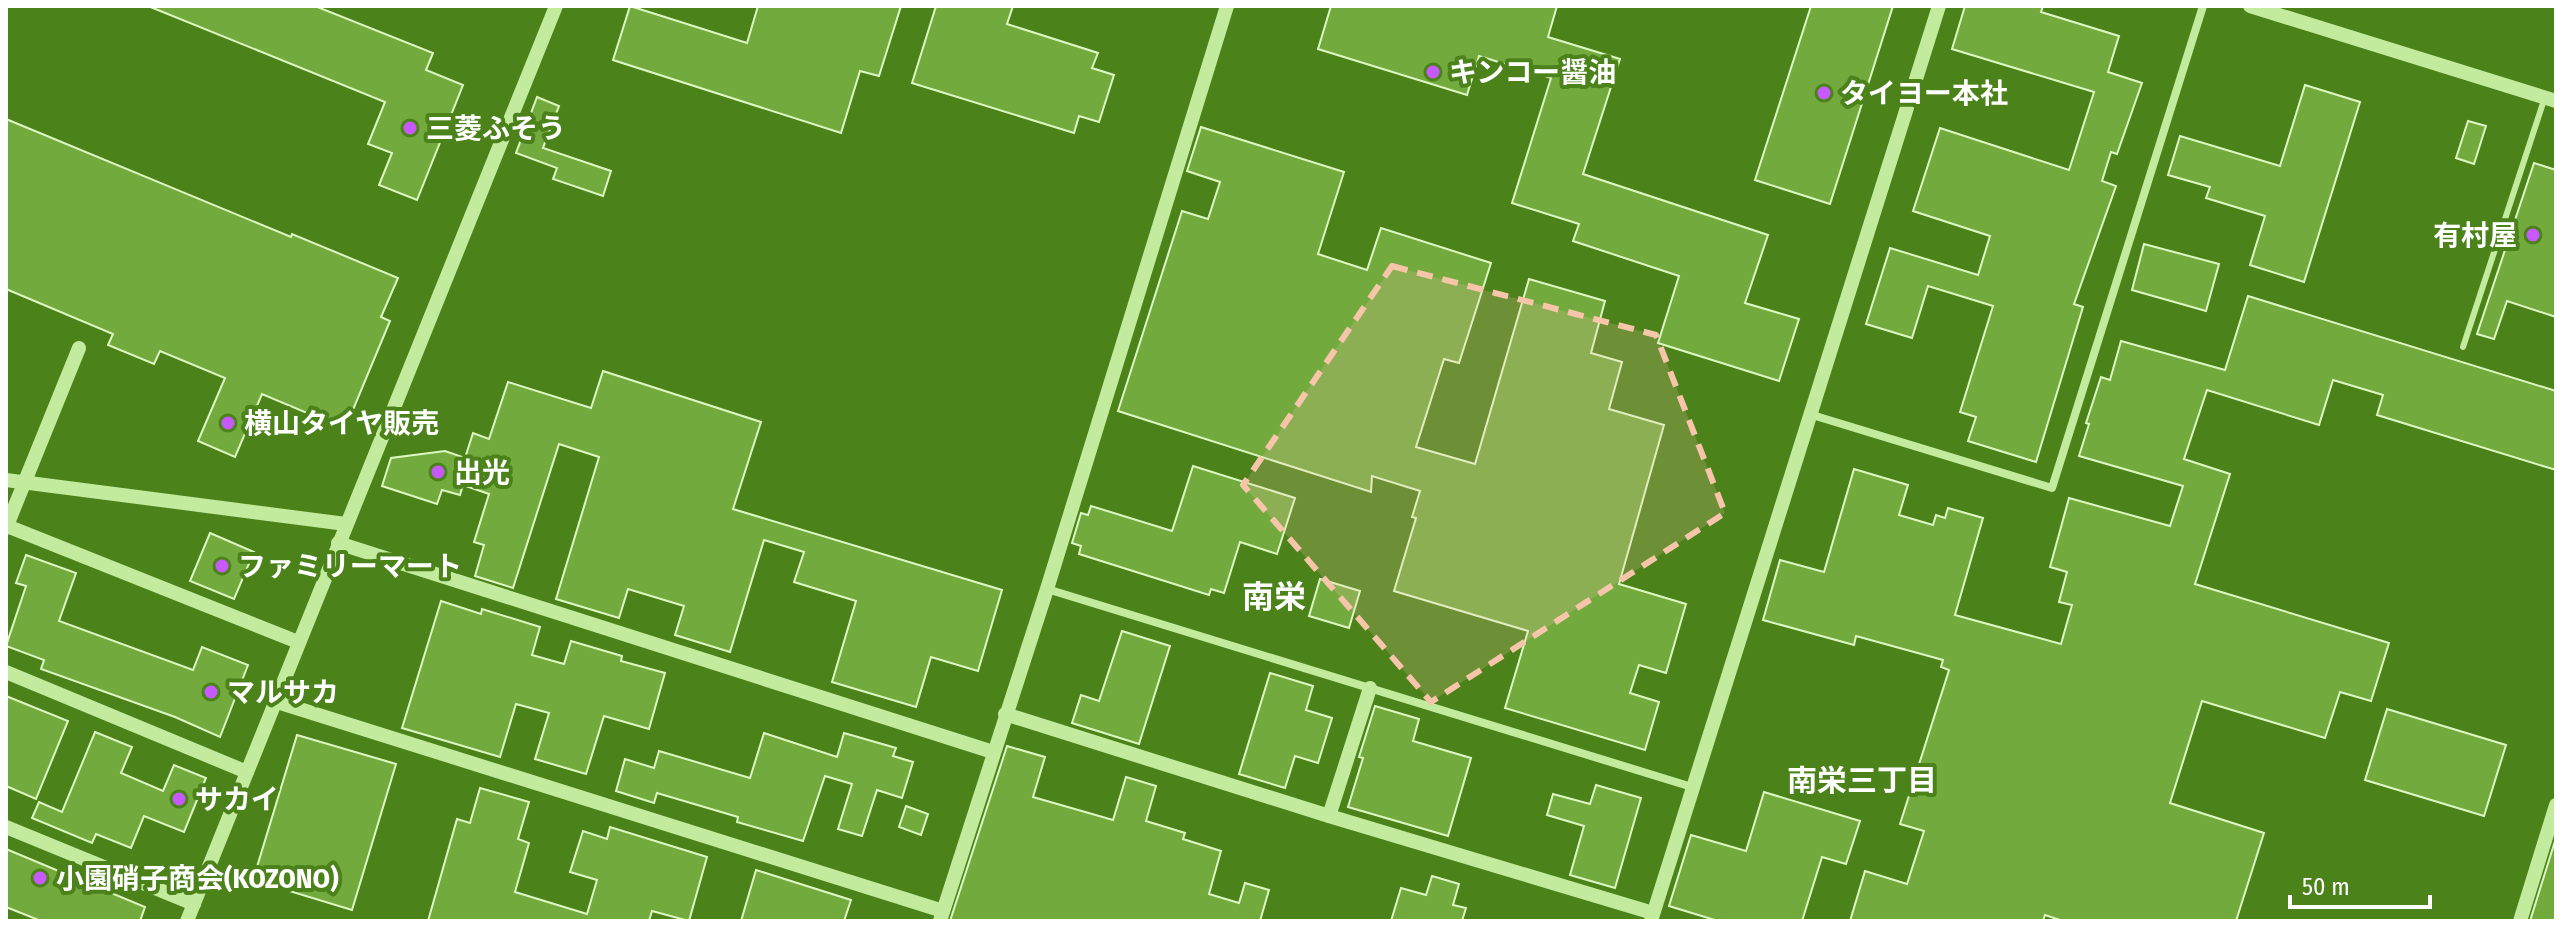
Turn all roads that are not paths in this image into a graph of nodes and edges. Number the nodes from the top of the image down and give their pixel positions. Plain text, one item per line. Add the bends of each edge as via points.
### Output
1 (556, 6) edge
2 (1227, 6) edge
3 (1939, 6) edge
4 (2203, 6) edge
5 (2250, 6) edge
6 (2550, 99) edge
7 (2463, 347) dead end
8 (79, 348) dead end
9 (1809, 414) junction
10 (6, 480) edge
11 (24, 483) junction
12 (346, 524) junction
13 (6, 527) edge
14 (338, 543) junction
15 (1047, 589) junction
16 (298, 642) junction
17 (6, 672) edge
18 (1370, 688) junction
19 (274, 701) junction
20 (1005, 714) junction
21 (993, 752) junction
22 (247, 772) junction
23 (1692, 787) junction
24 (2556, 805) edge
25 (1329, 816) junction
26 (6, 827) edge
27 (194, 904) junction
28 (941, 916) edge
29 (1652, 917) edge
30 (187, 921) edge
31 (2520, 921) edge

1 - 12 street
2 - 15 street
3 - 9 street
4 - 9 street via 2052,488
5 - 6 street
6 - 7 lane
8 - 11 street
9 - 23 street
10 - 11 street
11 - 12 street
11 - 13 street
12 - 14 street
13 - 16 street
14 - 16 street
14 - 21 street
15 - 18 street
15 - 20 street
16 - 19 street
17 - 22 street
18 - 23 street
18 - 25 street
19 - 22 street
19 - 28 street
20 - 21 street
20 - 25 street
21 - 28 street
22 - 27 street
23 - 29 street
24 - 31 street
25 - 29 street
26 - 27 street
27 - 30 street

